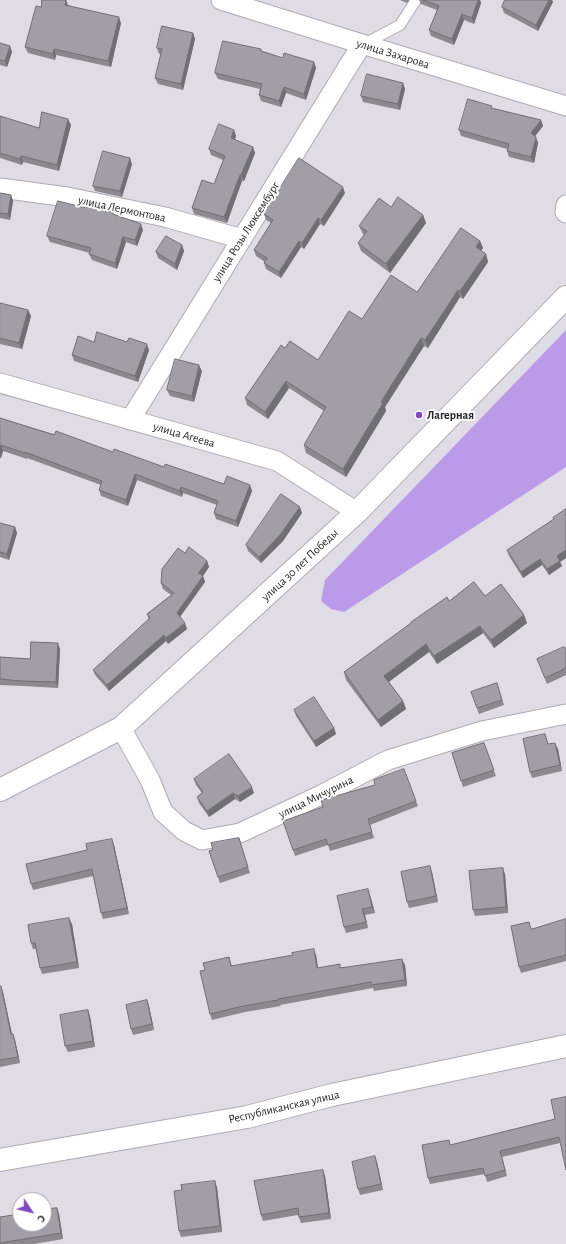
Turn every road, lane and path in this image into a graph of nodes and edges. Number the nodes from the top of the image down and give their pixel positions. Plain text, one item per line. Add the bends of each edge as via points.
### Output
1 (221, 0) edge
2 (416, 0) edge
3 (362, 44) junction
4 (566, 106) edge
5 (0, 188) edge
6 (566, 205) edge
7 (566, 213) edge
8 (242, 239) junction
9 (566, 297) edge
10 (0, 385) edge
11 (130, 420) junction
12 (357, 512) junction
13 (566, 714) edge
14 (121, 728) junction
15 (3, 784) edge
16 (566, 1046) edge
17 (0, 1160) edge

1 - 3 street, улица Захарова
2 - 3 lane via 400,25
3 - 4 street, улица Захарова
3 - 8 street, улица Розы Люксембург
5 - 8 street, улица Лермонтова via 67,197 165,217
6 - 7 street
8 - 11 street, улица Розы Люксембург
9 - 12 main road, улица 30 лет Победы
10 - 11 street, улица Агеева
11 - 12 street, улица Агеева via 277,461
12 - 14 main road, улица 30 лет Победы
13 - 14 street, улица Мичурина via 482,731 388,760 240,834 202,840 184,831 163,812 150,780
14 - 15 main road, улица 30 лет Победы
16 - 17 main road, Республиканская улица via 332,1095 247,1117

